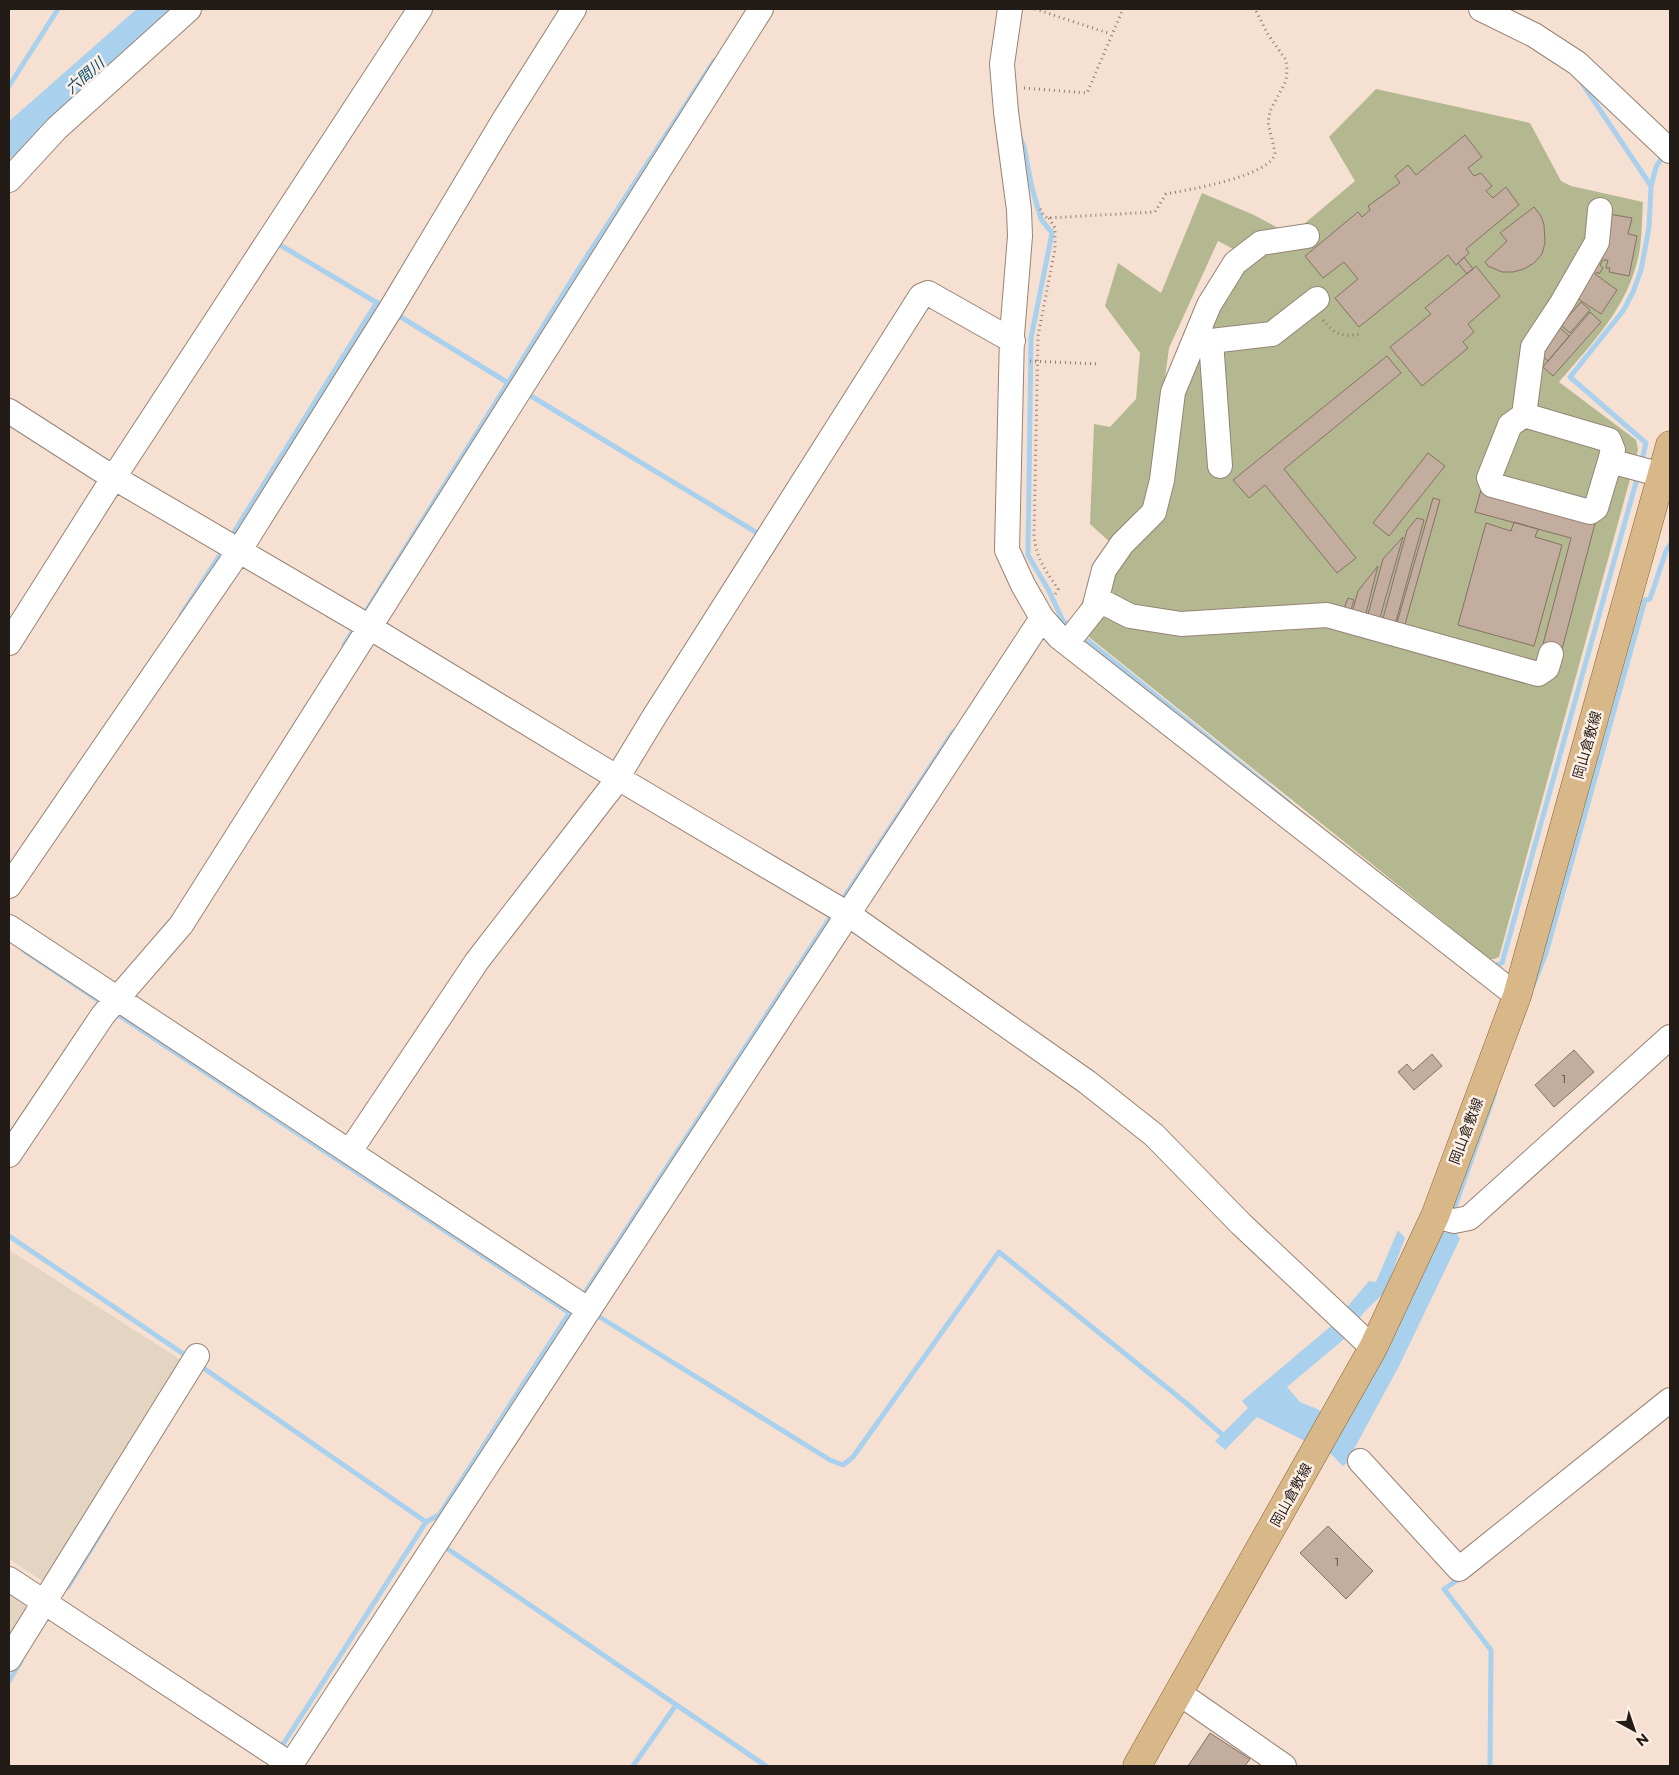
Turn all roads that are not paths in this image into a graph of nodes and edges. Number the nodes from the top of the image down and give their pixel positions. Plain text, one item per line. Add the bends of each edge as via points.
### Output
1 (189, 9) edge
2 (420, 9) edge
3 (574, 9) edge
4 (761, 9) edge
5 (1010, 9) edge
6 (1481, 9) edge
7 (1667, 148) edge
8 (9, 180) edge
9 (1600, 210) dead end
10 (1308, 236) dead end
11 (1313, 302) road end
12 (1012, 335) junction
13 (1204, 340) junction
14 (9, 411) edge
15 (1524, 415) junction
16 (1670, 445) edge
17 (1220, 466) dead end
18 (1637, 468) junction
19 (108, 474) junction
20 (239, 551) junction
21 (1097, 599) junction
22 (1042, 618) junction
23 (363, 624) junction
24 (1073, 636) junction
25 (9, 643) edge
26 (1551, 654) dead end
27 (612, 774) junction
28 (9, 886) edge
29 (840, 909) junction
30 (9, 927) edge
31 (1517, 996) junction
32 (111, 1005) junction
33 (1670, 1037) edge
34 (344, 1147) junction
35 (9, 1155) edge
36 (1445, 1219) junction
37 (581, 1304) junction
38 (1373, 1348) junction
39 (194, 1360) dead end
40 (1670, 1400) edge
41 (1360, 1462) dead end
42 (9, 1579) edge
43 (44, 1603) junction
44 (9, 1659) edge
45 (1179, 1693) junction
46 (285, 1762) edge
47 (1137, 1766) edge
48 (1284, 1766) edge

1 - 8 street via 57,128
2 - 19 street
3 - 20 street
4 - 23 street via 519,390
5 - 12 street via 1002,64 1020,236
6 - 7 street via 1534,35 1577,62
9 - 15 street via 1597,242 1533,347
10 - 13 street via 1261,243 1235,263 1209,305
11 - 13 street via 1272,334
12 - 22 street via 1007,550
12 - 27 street via 928,293 921,296 654,717
13 - 17 street
13 - 21 street via 1173,392 1162,480 1154,512 1122,544 1104,570
14 - 19 street
15 - 18 street via 1609,440 1613,450
15 - 18 street via 1510,425 1489,478 1492,485 1590,512
16 - 18 main road, 岡山倉敷線
18 - 31 main road, 岡山倉敷線
19 - 20 street
19 - 25 street
20 - 23 street
20 - 28 street
21 - 24 street via 1094,609
21 - 26 street via 1130,616 1181,624 1327,615 1538,674 1547,668
22 - 24 street
22 - 29 street
23 - 27 street
23 - 32 street via 181,925
24 - 31 street
27 - 29 street
27 - 34 street via 611,788 477,961
29 - 37 street
29 - 38 street via 1087,1082 1154,1135
30 - 32 street
31 - 36 main road, 岡山倉敷線
32 - 34 street
32 - 35 street
33 - 36 street via 1469,1218
34 - 37 street
36 - 38 main road, 岡山倉敷線
37 - 46 street via 437,1542
38 - 45 main road, 岡山倉敷線
39 - 43 street
40 - 41 street via 1459,1569
42 - 43 street
43 - 44 street
43 - 46 street
45 - 47 main road, 岡山倉敷線
45 - 48 street

